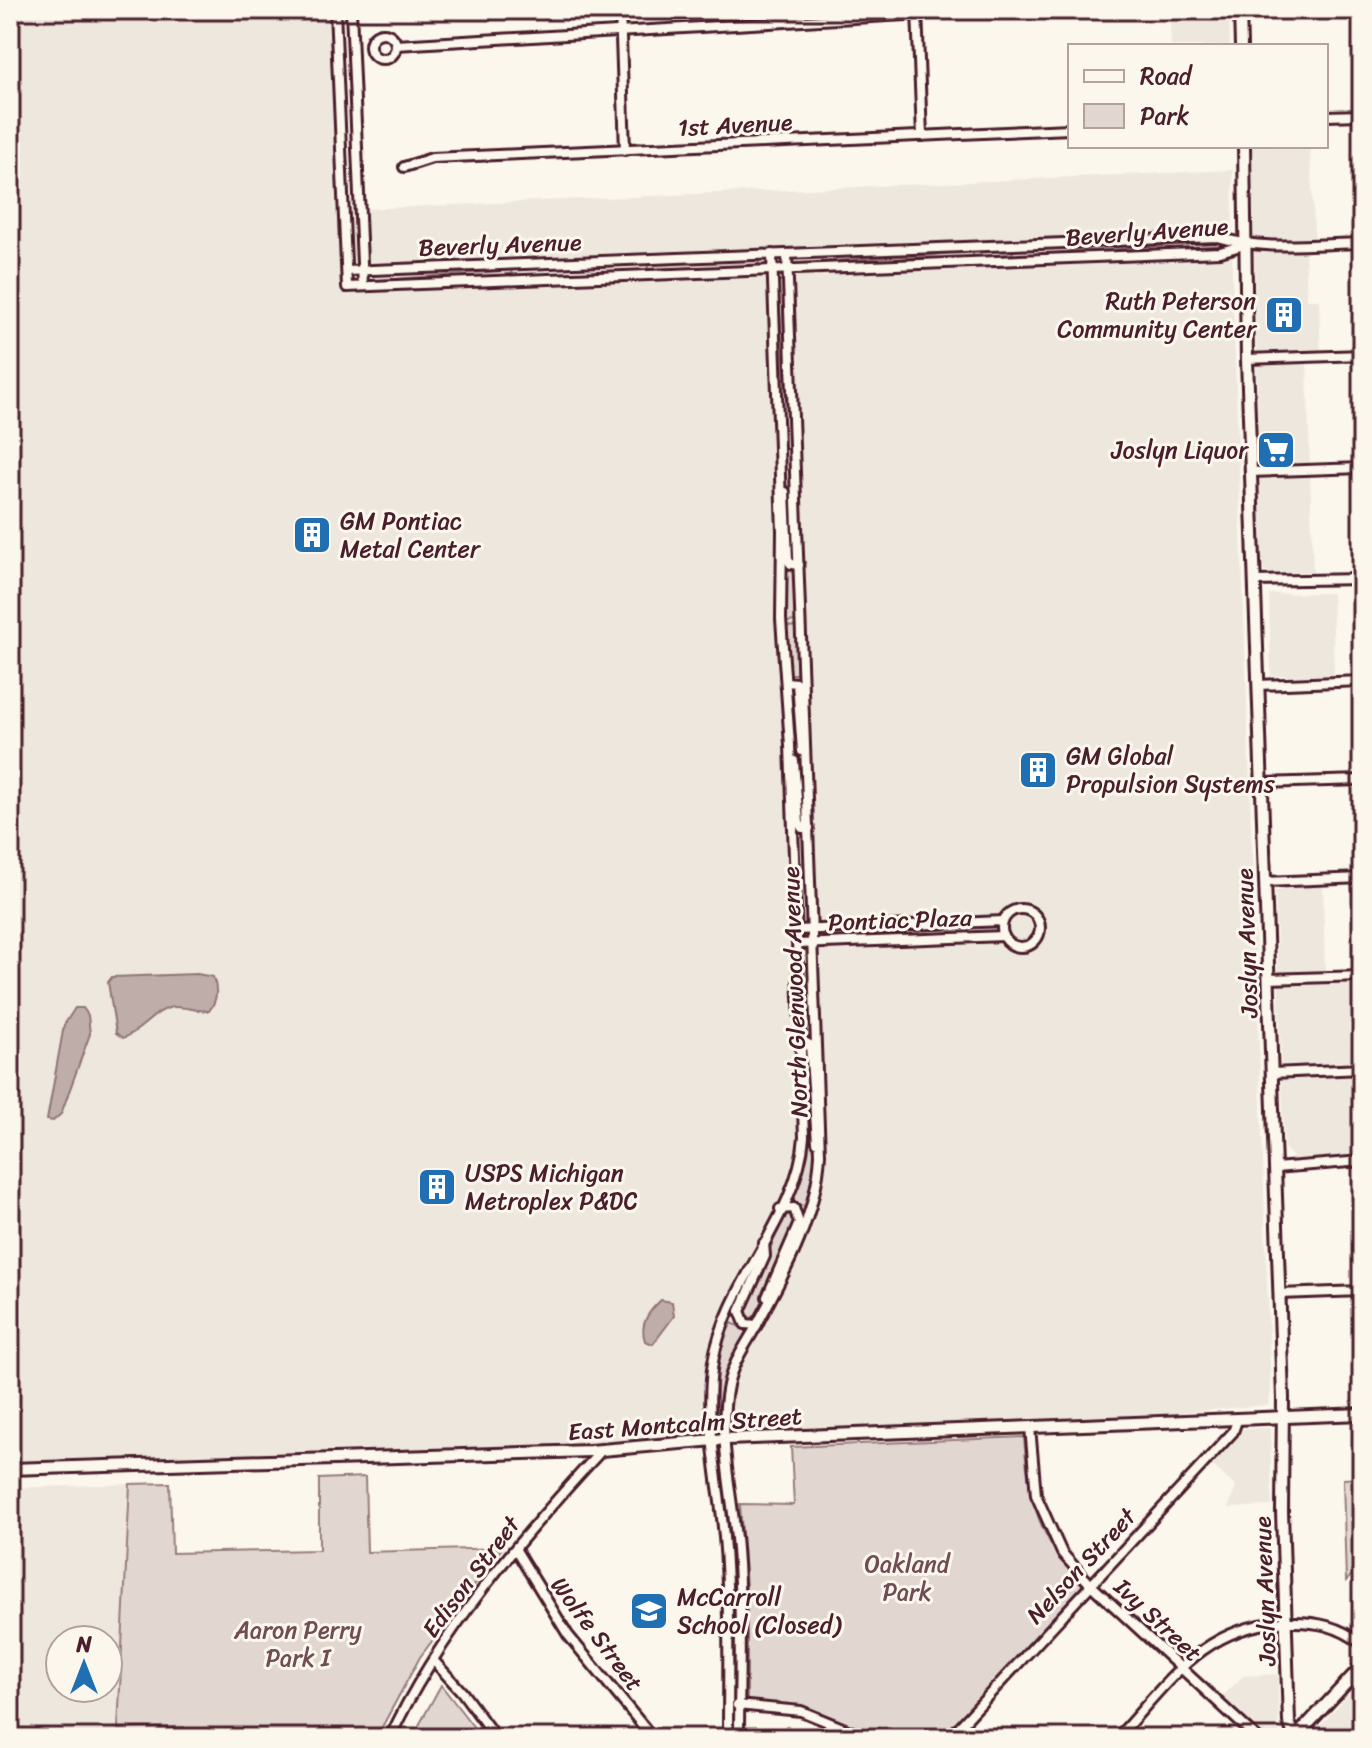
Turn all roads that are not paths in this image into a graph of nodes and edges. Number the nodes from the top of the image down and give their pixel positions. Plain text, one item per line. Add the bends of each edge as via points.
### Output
1 (335, 10) edge
2 (351, 10) edge
3 (620, 10) edge
4 (990, 10) edge
5 (1240, 10) edge
6 (917, 12) edge
7 (621, 32) junction
8 (1241, 44) edge
9 (396, 45) dead end
10 (1362, 115) edge
11 (1328, 116) edge
12 (1068, 129) edge
13 (922, 136) junction
14 (1244, 148) edge
15 (625, 150) junction
16 (404, 167) dead end
17 (1362, 243) edge
18 (1244, 245) junction
19 (772, 254) junction
20 (787, 254) junction
21 (788, 269) junction
22 (362, 270) junction
23 (772, 270) junction
24 (347, 271) junction
25 (363, 286) junction
26 (1362, 355) edge
27 (1247, 359) junction
28 (1362, 468) edge
29 (1250, 472) junction
30 (780, 476) junction
31 (799, 565) junction
32 (1362, 579) edge
33 (1254, 581) junction
34 (1362, 681) edge
35 (786, 682) junction
36 (1258, 685) junction
37 (790, 745) junction
38 (807, 767) junction
39 (1362, 780) edge
40 (1261, 783) junction
41 (809, 828) junction
42 (1362, 878) edge
43 (1265, 882) junction
44 (1003, 921) junction
45 (813, 929) junction
46 (797, 930) junction
47 (1004, 936) junction
48 (813, 943) junction
49 (798, 944) junction
50 (1362, 976) edge
51 (1268, 979) junction
52 (801, 1040) junction
53 (1362, 1069) edge
54 (1272, 1073) junction
55 (820, 1154) junction
56 (1362, 1161) edge
57 (1275, 1168) junction
58 (780, 1209) junction
59 (764, 1242) junction
60 (1362, 1291) edge
61 (1279, 1294) junction
62 (763, 1313) junction
63 (757, 1325) junction
64 (1362, 1414) edge
65 (1282, 1417) junction
66 (1238, 1418) junction
67 (1030, 1427) junction
68 (726, 1439) junction
69 (713, 1440) junction
70 (601, 1451) junction
71 (10, 1469) edge
72 (516, 1550) junction
73 (1091, 1585) junction
74 (1286, 1622) junction
75 (1362, 1644) edge
76 (433, 1660) junction
77 (1362, 1666) edge
78 (1181, 1669) junction
79 (728, 1705) junction
80 (739, 1705) junction
81 (390, 1738) edge
82 (496, 1738) edge
83 (653, 1738) edge
84 (728, 1738) edge
85 (739, 1738) edge
86 (867, 1738) edge
87 (949, 1738) edge
88 (1117, 1738) edge
89 (1257, 1738) edge
90 (1295, 1738) edge

1 - 24 street
2 - 22 street
3 - 7 street
4 - 6 street
5 - 8 main road
6 - 7 street
6 - 13 street
7 - 9 street
7 - 15 street
10 - 11 street
12 - 13 street, 1st Avenue
13 - 15 street, 1st Avenue
14 - 18 main road, Joslyn Avenue
15 - 16 street, 1st Avenue via 432,158
17 - 18 street
18 - 20 street, Beverly Avenue via 1217,237
18 - 21 street, Beverly Avenue via 1220,252
18 - 27 main road, Joslyn Avenue
19 - 20 street, Beverly Avenue
19 - 22 street, Beverly Avenue
19 - 23 street, North Glenwood Avenue
20 - 21 street, North Glenwood Avenue
21 - 23 street, Beverly Avenue
21 - 31 street, North Glenwood Avenue
22 - 24 street, Beverly Avenue
22 - 25 street
23 - 25 street, Beverly Avenue
23 - 30 street, North Glenwood Avenue
24 - 25 street, Beverly Avenue via 347,287
26 - 27 street
27 - 29 main road, Joslyn Avenue
28 - 29 street
29 - 33 main road, Joslyn Avenue
30 - 31 street, North Glenwood Avenue via 788,503 788,560
30 - 35 street, North Glenwood Avenue
31 - 38 street, North Glenwood Avenue
32 - 33 street
33 - 36 main road, Joslyn Avenue
34 - 36 street
35 - 37 street, North Glenwood Avenue
35 - 38 street, North Glenwood Avenue via 797,683 799,739
36 - 40 main road, Joslyn Avenue
37 - 41 street, North Glenwood Avenue via 799,823
37 - 46 street, North Glenwood Avenue
38 - 41 street, North Glenwood Avenue
39 - 40 street
40 - 43 main road, Joslyn Avenue
41 - 45 street, North Glenwood Avenue
42 - 43 street
43 - 51 main road, Joslyn Avenue
44 - 45 street, Pontiac Plaza
44 - 47 street
44 - 47 street via 1025,909 1040,927 1025,946
45 - 46 street, Pontiac Plaza
45 - 48 street, North Glenwood Avenue
46 - 49 street, North Glenwood Avenue
47 - 48 street, Pontiac Plaza
48 - 49 street, Pontiac Plaza
48 - 55 street, North Glenwood Avenue
49 - 52 street, North Glenwood Avenue
50 - 51 street
51 - 54 main road, Joslyn Avenue
52 - 55 street, North Glenwood Avenue via 810,1045
52 - 58 street, North Glenwood Avenue via 803,1147
53 - 54 street
54 - 57 main road, Joslyn Avenue
55 - 62 street, North Glenwood Avenue via 811,1210
56 - 57 street
57 - 61 main road, Joslyn Avenue
58 - 59 street, North Glenwood Avenue
58 - 62 street, North Glenwood Avenue via 794,1208 799,1223
59 - 63 street, North Glenwood Avenue via 765,1256 740,1311 745,1324
59 - 69 street, North Glenwood Avenue via 715,1352
60 - 61 street
61 - 65 main road, Joslyn Avenue
62 - 63 street, North Glenwood Avenue
63 - 68 street, North Glenwood Avenue via 731,1374
64 - 65 main road, East Montcalm Street
65 - 66 main road, East Montcalm Street
65 - 74 main road, Joslyn Avenue
66 - 67 main road, East Montcalm Street
66 - 73 street, Nelson Street via 1233,1432
67 - 68 main road, East Montcalm Street
67 - 73 street, Ivy Street via 1041,1513 1062,1553
68 - 69 main road, East Montcalm Street
68 - 80 street, North Glenwood Avenue via 739,1585
69 - 70 main road, East Montcalm Street
69 - 79 street, North Glenwood Avenue via 727,1575
70 - 71 main road, East Montcalm Street
70 - 72 street, Edison Street
72 - 76 street, Edison Street
72 - 83 street, Wolfe Street via 575,1645
73 - 78 street, Ivy Street
73 - 87 street, Nelson Street
74 - 75 street via 1328,1625
74 - 78 street via 1226,1633
74 - 90 main road, Joslyn Avenue via 1289,1722
76 - 81 street, Edison Street
76 - 82 street
77 - 90 main road
78 - 88 street
78 - 89 street, Ivy Street
79 - 80 street
79 - 84 street, North Glenwood Avenue
80 - 85 street, North Glenwood Avenue
80 - 86 street via 801,1711

